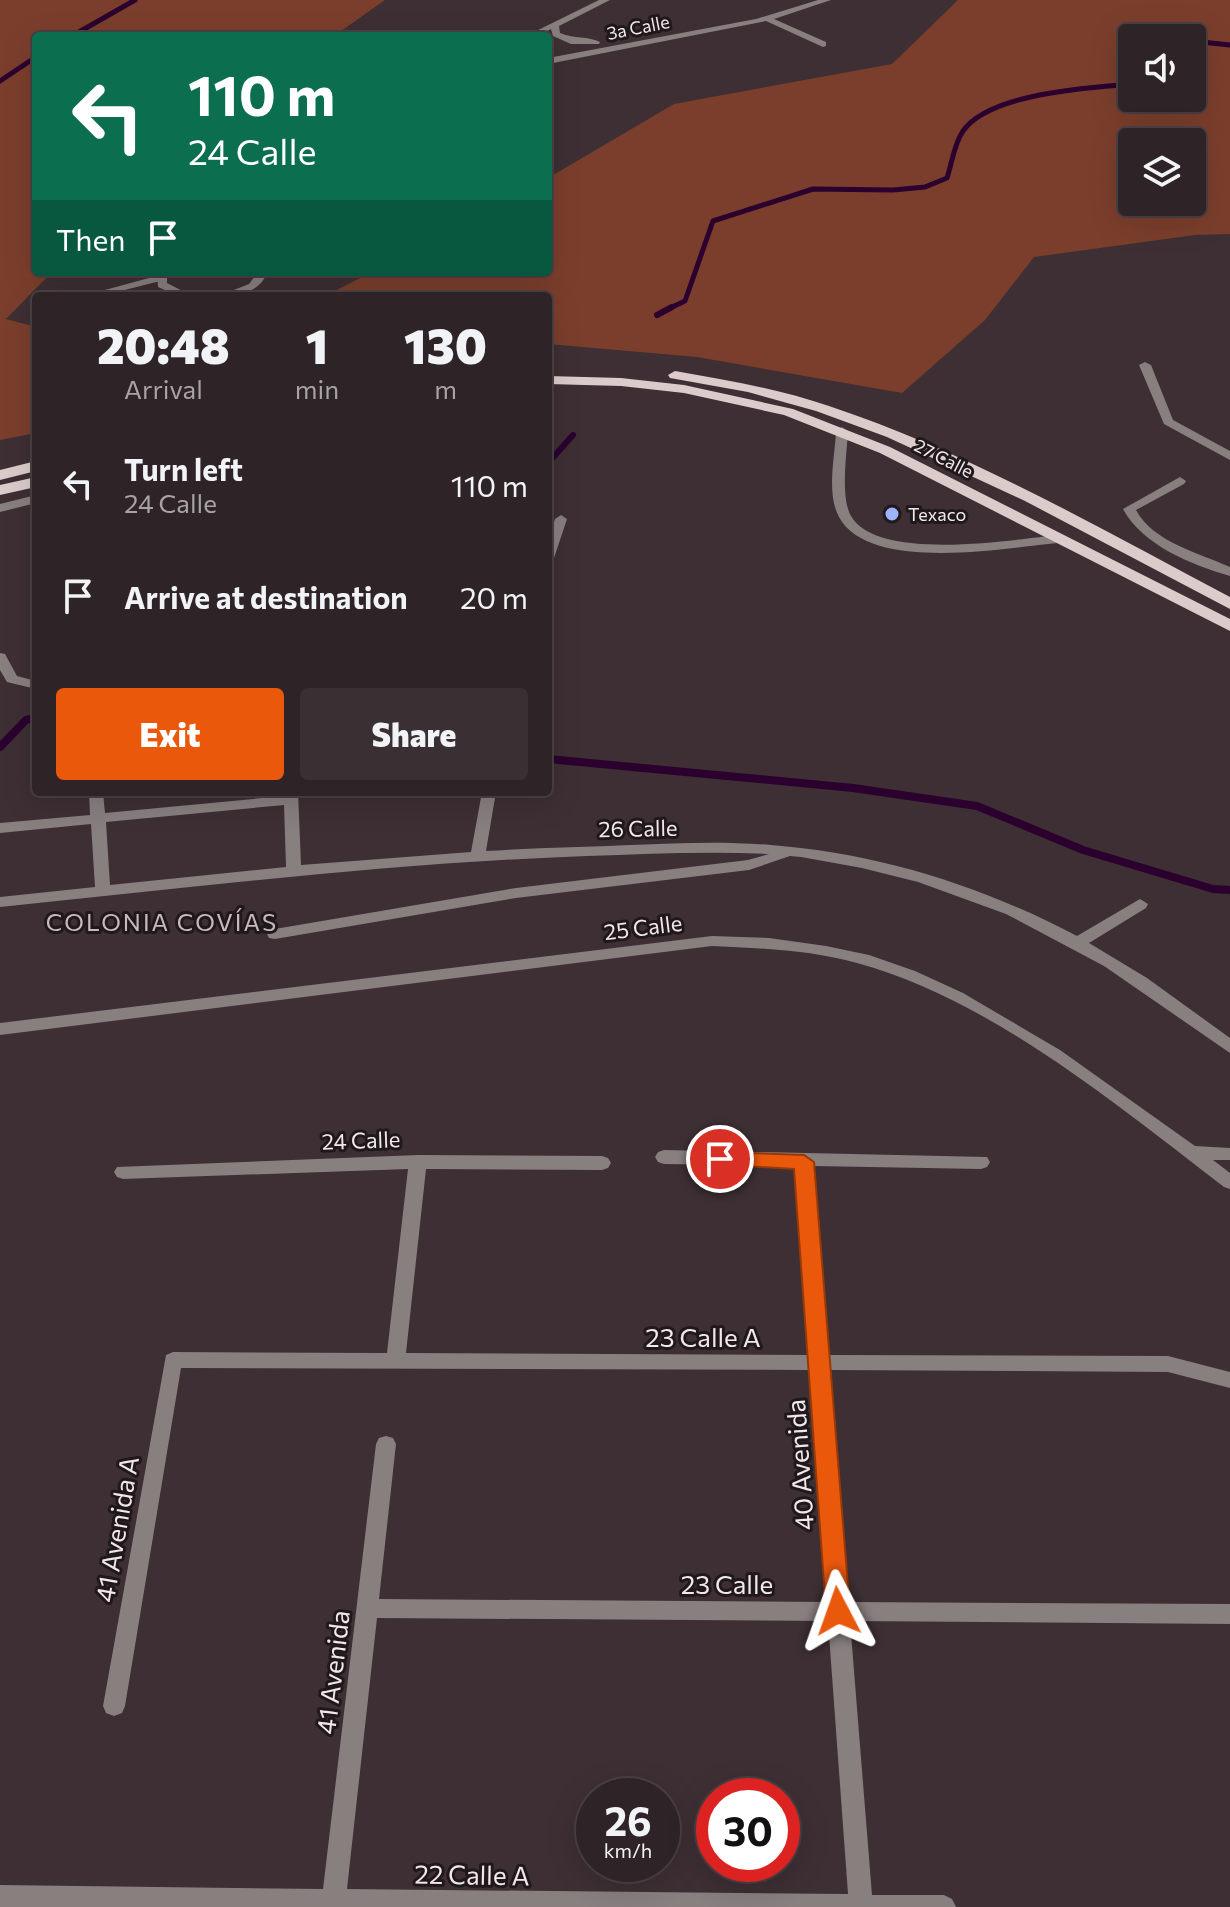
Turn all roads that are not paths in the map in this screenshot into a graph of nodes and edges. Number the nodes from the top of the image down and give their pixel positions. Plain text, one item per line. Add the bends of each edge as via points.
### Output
1 (606, 0) edge
2 (793, 0) edge
3 (827, 0) edge
4 (768, 19) junction
5 (555, 26) junction
6 (540, 32) edge
7 (596, 42) junction
8 (823, 44) dead end
9 (552, 51) edge
10 (552, 60) edge
11 (158, 276) edge
12 (162, 276) edge
13 (261, 276) edge
14 (102, 292) edge
15 (173, 292) edge
16 (237, 292) edge
17 (1145, 365) dead end
18 (552, 367) edge
19 (623, 375) junction
20 (552, 380) edge
21 (842, 431) junction
22 (1230, 456) edge
23 (32, 467) edge
24 (0, 475) edge
25 (1180, 481) dead end
26 (32, 483) edge
27 (0, 490) edge
28 (32, 500) edge
29 (0, 508) edge
30 (561, 519) dead end
31 (1149, 534) junction
32 (1057, 539) junction
33 (552, 546) edge
34 (1131, 553) junction
35 (1230, 572) edge
36 (1230, 604) edge
37 (1230, 626) edge
38 (0, 657) edge
39 (6, 682) edge
40 (32, 685) edge
41 (96, 796) edge
42 (290, 796) edge
43 (488, 796) edge
44 (96, 819) junction
45 (0, 828) edge
46 (478, 853) junction
47 (792, 853) junction
48 (294, 872) junction
49 (103, 892) junction
50 (0, 902) edge
51 (1140, 904) dead end
52 (275, 934) dead end
53 (1077, 943) junction
54 (0, 1029) edge
55 (1230, 1047) edge
56 (1191, 1152) junction
57 (1230, 1154) edge
58 (664, 1157) dead end
59 (418, 1162) junction
60 (804, 1162) junction
61 (981, 1162) dead end
62 (602, 1163) dead end
63 (123, 1172) dead end
64 (1230, 1182) edge
65 (173, 1360) joint
66 (396, 1361) junction
67 (819, 1363) junction
68 (1230, 1380) edge
69 (386, 1444) dead end
70 (368, 1608) junction
71 (838, 1611) junction
72 (1230, 1614) edge
73 (114, 1706) dead end
74 (0, 1897) edge
75 (333, 1904) edge
76 (861, 1907) edge
77 (944, 1907) edge

1 - 5 street
2 - 7 street, 3a Calle
3 - 4 street, 3a Calle
4 - 8 street
4 - 10 street, 3a Calle
5 - 6 street
5 - 7 street via 563,39
7 - 9 street, 3a Calle
11 - 14 street
12 - 15 street
13 - 16 street via 258,283
17 - 22 street via 1168,422
18 - 19 main road
19 - 20 main road
19 - 21 main road, 27 Calle via 788,412
19 - 34 main road, 27 Calle via 743,386 850,416
21 - 32 main road, 27 Calle
21 - 32 street via 843,513 859,532 904,547
23 - 24 main road
25 - 31 street via 1129,509
26 - 27 main road
28 - 29 street
30 - 33 street
31 - 34 street
31 - 35 street
32 - 37 main road, 27 Calle
34 - 36 main road, 27 Calle
38 - 39 street
39 - 40 street
41 - 44 street
42 - 44 street
42 - 48 street
43 - 46 street
44 - 45 street
44 - 49 street
46 - 47 street, 26 Calle via 746,848
46 - 48 street, 26 Calle
47 - 52 street via 749,865 516,893
47 - 53 street, 26 Calle via 891,871 977,896
48 - 49 street, 26 Calle
49 - 50 street, 26 Calle
51 - 53 street
53 - 55 street, 26 Calle via 1176,1004
54 - 56 street, 25 Calle via 712,941 787,943 864,959 939,987 1034,1043
56 - 57 street
56 - 64 street, 25 Calle
58 - 60 street
59 - 62 street, 24 Calle
59 - 63 street, 24 Calle
59 - 66 street
60 - 61 street
60 - 67 street, 40 Avenida
65 - 66 street, 23 Calle A
65 - 73 street, 41 Avenida A
66 - 67 street, 23 Calle A
67 - 68 street, 23 Calle A via 1168,1364
67 - 71 street, 40 Avenida
69 - 70 street, 41 Avenida
70 - 71 street, 23 Calle
70 - 75 street, 41 Avenida
71 - 72 street, 23 Calle
71 - 76 street, 40 Avenida
74 - 75 street, 22 Calle A
75 - 76 street, 22 Calle A
76 - 77 street, 22 Calle A

